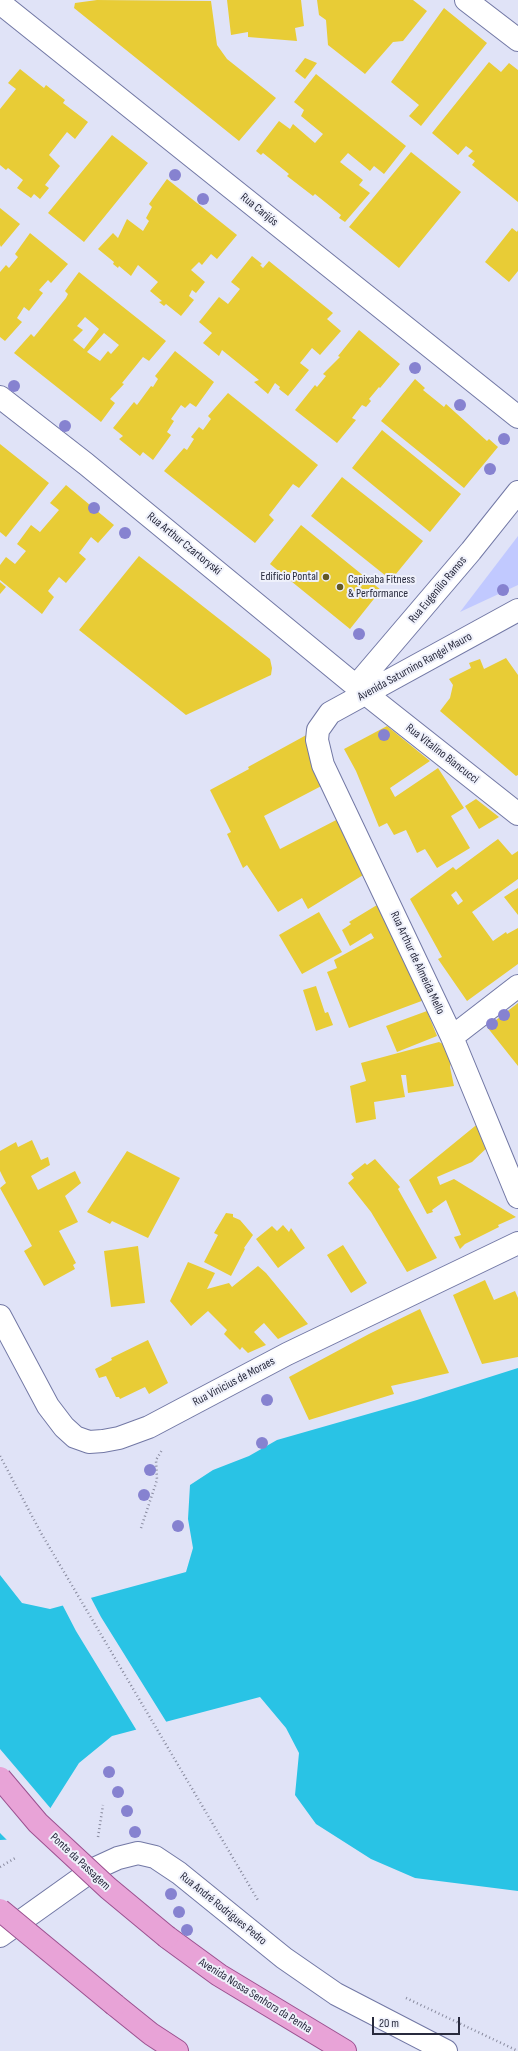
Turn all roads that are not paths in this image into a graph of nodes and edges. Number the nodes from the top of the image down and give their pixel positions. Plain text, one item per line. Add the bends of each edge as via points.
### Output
1 (466, 0) edge
2 (0, 3) edge
3 (518, 40) edge
4 (0, 397) edge
5 (518, 417) edge
6 (518, 492) edge
7 (518, 610) edge
8 (361, 690) junction
9 (318, 730) joint
10 (518, 814) edge
11 (518, 986) edge
12 (452, 1037) junction
13 (518, 1197) edge
14 (518, 1243) edge
15 (0, 1316) edge
16 (0, 1778) edge
17 (0, 1910) edge
18 (0, 1936) edge
19 (167, 1937) joint
20 (177, 2051) edge
21 (344, 2051) edge
22 (446, 2051) edge

1 - 3 street
2 - 5 street, Rua Carijós
4 - 8 street, Rua Arthur Czartoryski via 86,464
6 - 8 street, Rua Eugenílio Ramos
7 - 8 street, Avenida Saturnino Rangel Mauro
8 - 9 street, Avenida Saturnino Rangel Mauro via 330,713
8 - 10 street, Rua Vitalino Biancucci
9 - 12 street, Rua Arthur de Almeida Mello via 318,750 323,765
11 - 12 street
12 - 13 street, Rua Arthur de Almeida Mello
14 - 15 street, Rua Vinicius de Moraes via 286,1354 149,1427 104,1441 89,1442 75,1437 64,1427 48,1406
16 - 19 main road, Ponte da Passagem, bridge via 38,1823 108,1888
17 - 20 main road, bridge via 151,2034
18 - 22 street, Rua André Rodrigues Pedro via 94,1869 118,1858 138,1853 155,1858 179,1873 284,1958 336,1994
19 - 21 main road, Avenida Nossa Senhora da Penha via 219,1975

